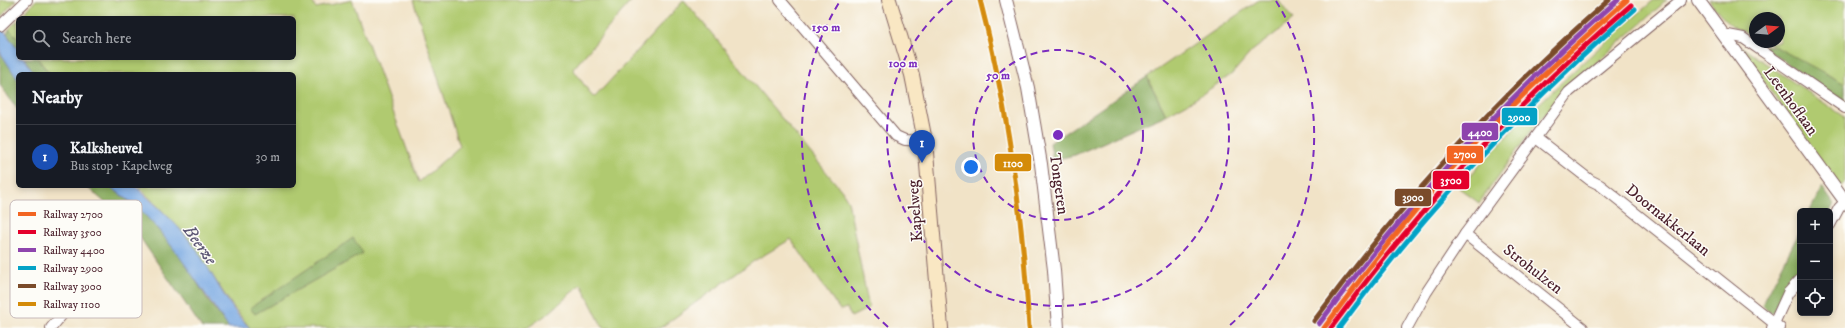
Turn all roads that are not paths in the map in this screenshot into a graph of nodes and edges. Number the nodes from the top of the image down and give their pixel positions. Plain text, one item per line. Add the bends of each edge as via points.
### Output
1 (27, 0) edge
2 (780, 0) edge
3 (889, 0) edge
4 (1006, 0) edge
5 (1681, 0) edge
6 (1698, 0) edge
7 (1, 26) edge
8 (1723, 34) junction
9 (1845, 108) edge
10 (1536, 138) junction
11 (925, 141) junction
12 (1845, 202) edge
13 (1833, 219) edge
14 (1465, 234) junction
15 (1797, 283) edge
16 (59, 318) edge
17 (1776, 326) edge
18 (51, 328) edge
19 (941, 328) edge
20 (1058, 328) edge
21 (1407, 328) edge
22 (1583, 328) edge

1 - 7 street
2 - 11 street via 896,136 905,140
3 - 11 main road, Kapelweg via 912,75
4 - 20 street, Tongeren via 1028,88 1041,164 1054,270
5 - 10 street via 1569,92
6 - 8 street, Leenhoflaan
8 - 9 street via 1743,38
8 - 12 street, Leenhoflaan
10 - 14 street
10 - 17 street, Doornakkerlaan via 1670,239 1679,249
11 - 19 main road, Kapelweg
12 - 13 street
14 - 21 street via 1426,293
14 - 22 street, Strohulzen
15 - 17 street via 1788,293
16 - 18 street

